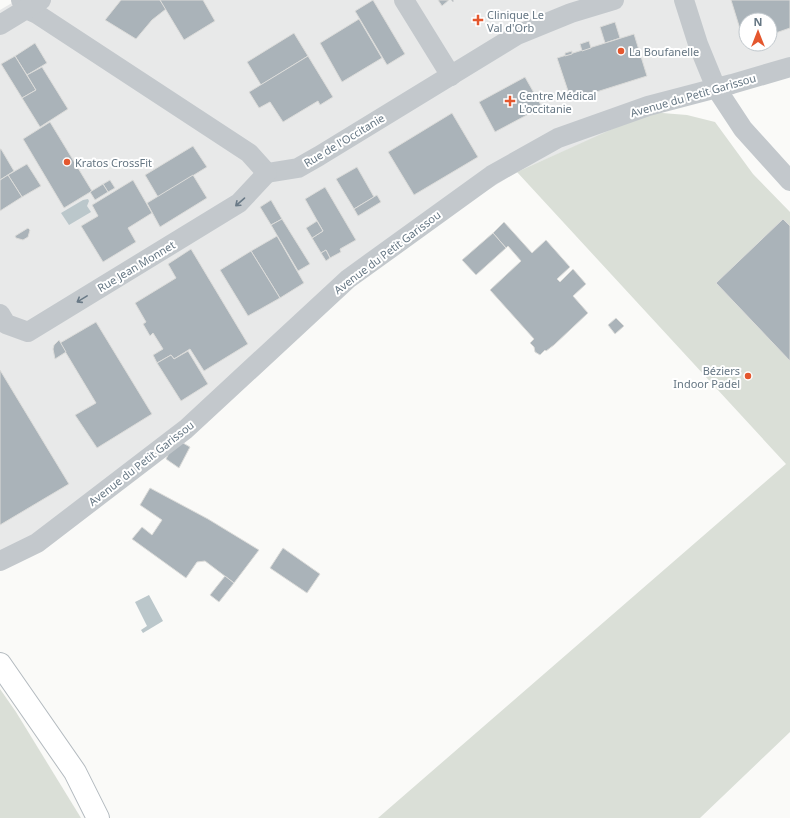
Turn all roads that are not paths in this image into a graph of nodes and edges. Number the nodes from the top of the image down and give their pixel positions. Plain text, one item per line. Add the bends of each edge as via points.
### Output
1 (404, 0) edge
2 (614, 0) edge
3 (684, 0) edge
4 (30, 3) edge
5 (0, 25) edge
6 (790, 66) edge
7 (451, 76) junction
8 (716, 88) junction
9 (267, 174) junction
10 (790, 181) edge
11 (0, 314) edge
12 (0, 561) edge
13 (0, 664) edge
14 (98, 818) edge

1 - 7 street
2 - 7 street, Rue de l'Occitanie via 571,13 517,35
3 - 8 street
4 - 5 street
4 - 9 street via 36,14 249,153
6 - 8 street, Avenue du Petit Garissou
7 - 9 street, Rue de l'Occitanie via 298,168
8 - 10 street via 743,129
8 - 12 street, Avenue du Petit Garissou via 648,106 558,138 492,175 348,279 186,429 37,543
9 -> 11 street, Rue Jean Monnet via 239,204 28,332 6,324
13 - 14 street via 75,772

